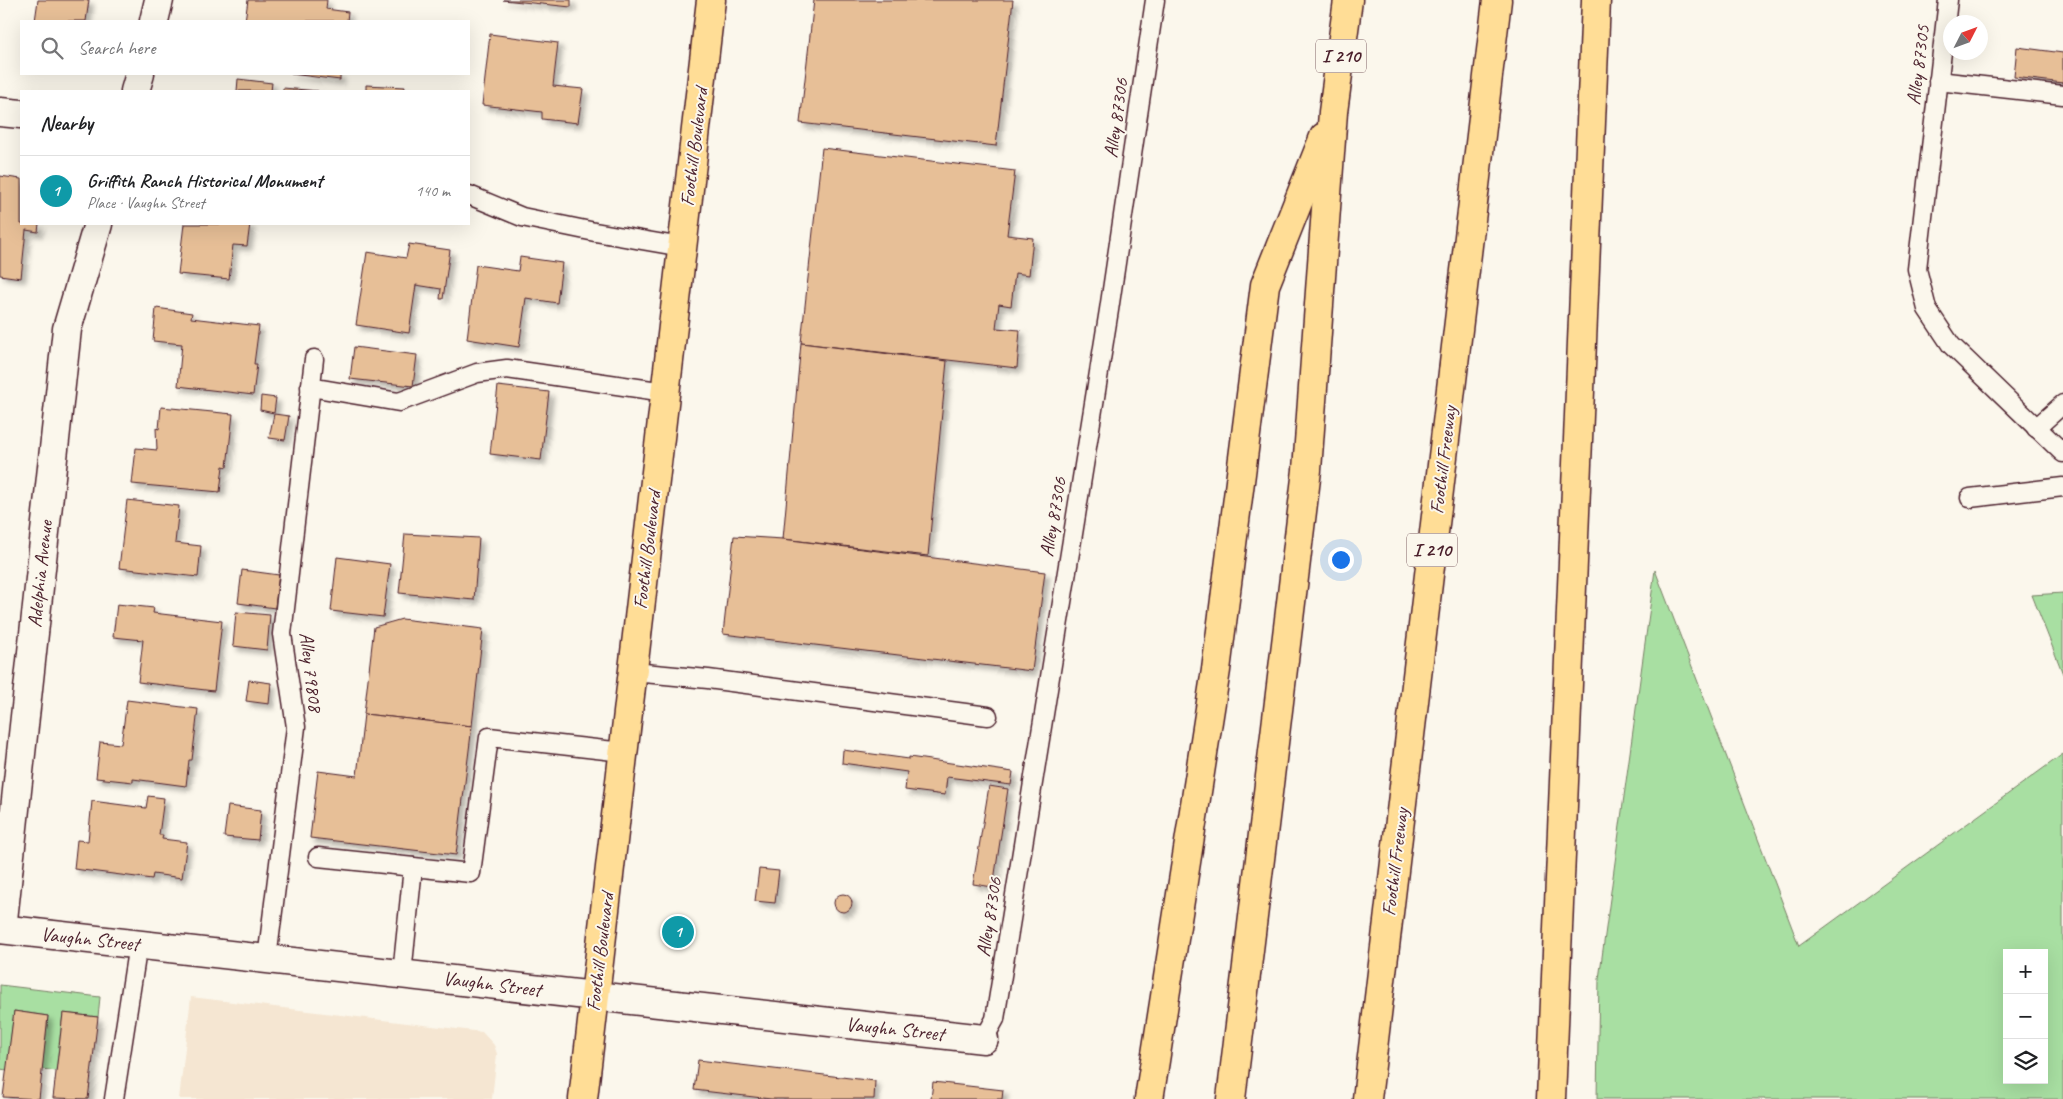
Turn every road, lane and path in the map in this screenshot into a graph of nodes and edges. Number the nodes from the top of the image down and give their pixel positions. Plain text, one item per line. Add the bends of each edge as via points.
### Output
1 (160, 0) edge
2 (711, 0) edge
3 (1155, 0) edge
4 (1348, 0) edge
5 (1497, 0) edge
6 (1596, 0) edge
7 (1948, 0) edge
8 (154, 20) edge
9 (140, 75) edge
10 (1938, 81) junction
11 (135, 90) edge
12 (2063, 94) edge
13 (0, 112) edge
14 (1333, 112) junction
15 (20, 114) edge
16 (470, 195) edge
17 (98, 225) edge
18 (682, 246) junction
19 (314, 359) dead end
20 (310, 387) junction
21 (665, 392) junction
22 (2063, 404) edge
23 (2036, 428) junction
24 (2063, 453) edge
25 (2063, 487) edge
26 (1970, 498) dead end
27 (633, 672) junction
28 (988, 716) dead end
29 (623, 752) junction
30 (318, 857) dead end
31 (413, 867) junction
32 (1, 929) edge
33 (138, 944) junction
34 (267, 959) junction
35 (402, 974) junction
36 (595, 996) junction
37 (984, 1039) joint
38 (114, 1099) edge
39 (583, 1099) edge
40 (1149, 1099) edge
41 (1231, 1099) edge
42 (1367, 1099) edge
43 (1551, 1099) edge

1 - 8 street
2 - 18 main road, Foothill Boulevard
3 - 37 lane, Alley 87306 via 1109,310 995,1019
4 - 14 main road, I 210
5 - 42 main road, Foothill Freeway / I 210
6 - 43 main road
7 - 10 lane, Alley 87305
9 - 11 street
10 - 12 lane
10 - 23 lane, Alley 87305 via 1917,269 1927,309 1951,345
13 - 15 street
14 - 40 main road via 1264,285 1216,670
14 - 41 main road, I 210 via 1307,470
16 - 18 lane via 522,217
17 - 32 street, Adelphia Avenue via 67,329
18 - 21 main road, Foothill Boulevard
19 - 20 lane, Alley 79808
20 - 21 lane via 399,402 477,373 507,370
20 - 34 lane, Alley 79808 via 282,634 296,727
21 - 27 main road, Foothill Boulevard
22 - 23 lane
23 - 24 lane, Alley 87305
25 - 26 lane
27 - 28 lane
27 - 29 main road, Foothill Boulevard
29 - 31 lane via 489,737 471,873
29 - 36 main road, Foothill Boulevard
30 - 31 lane
31 - 35 lane
32 - 33 street, Vaughn Street
33 - 34 street, Vaughn Street
33 - 38 lane
34 - 35 street, Vaughn Street
35 - 36 street, Vaughn Street
36 - 37 street, Vaughn Street
36 - 39 main road, Foothill Boulevard

